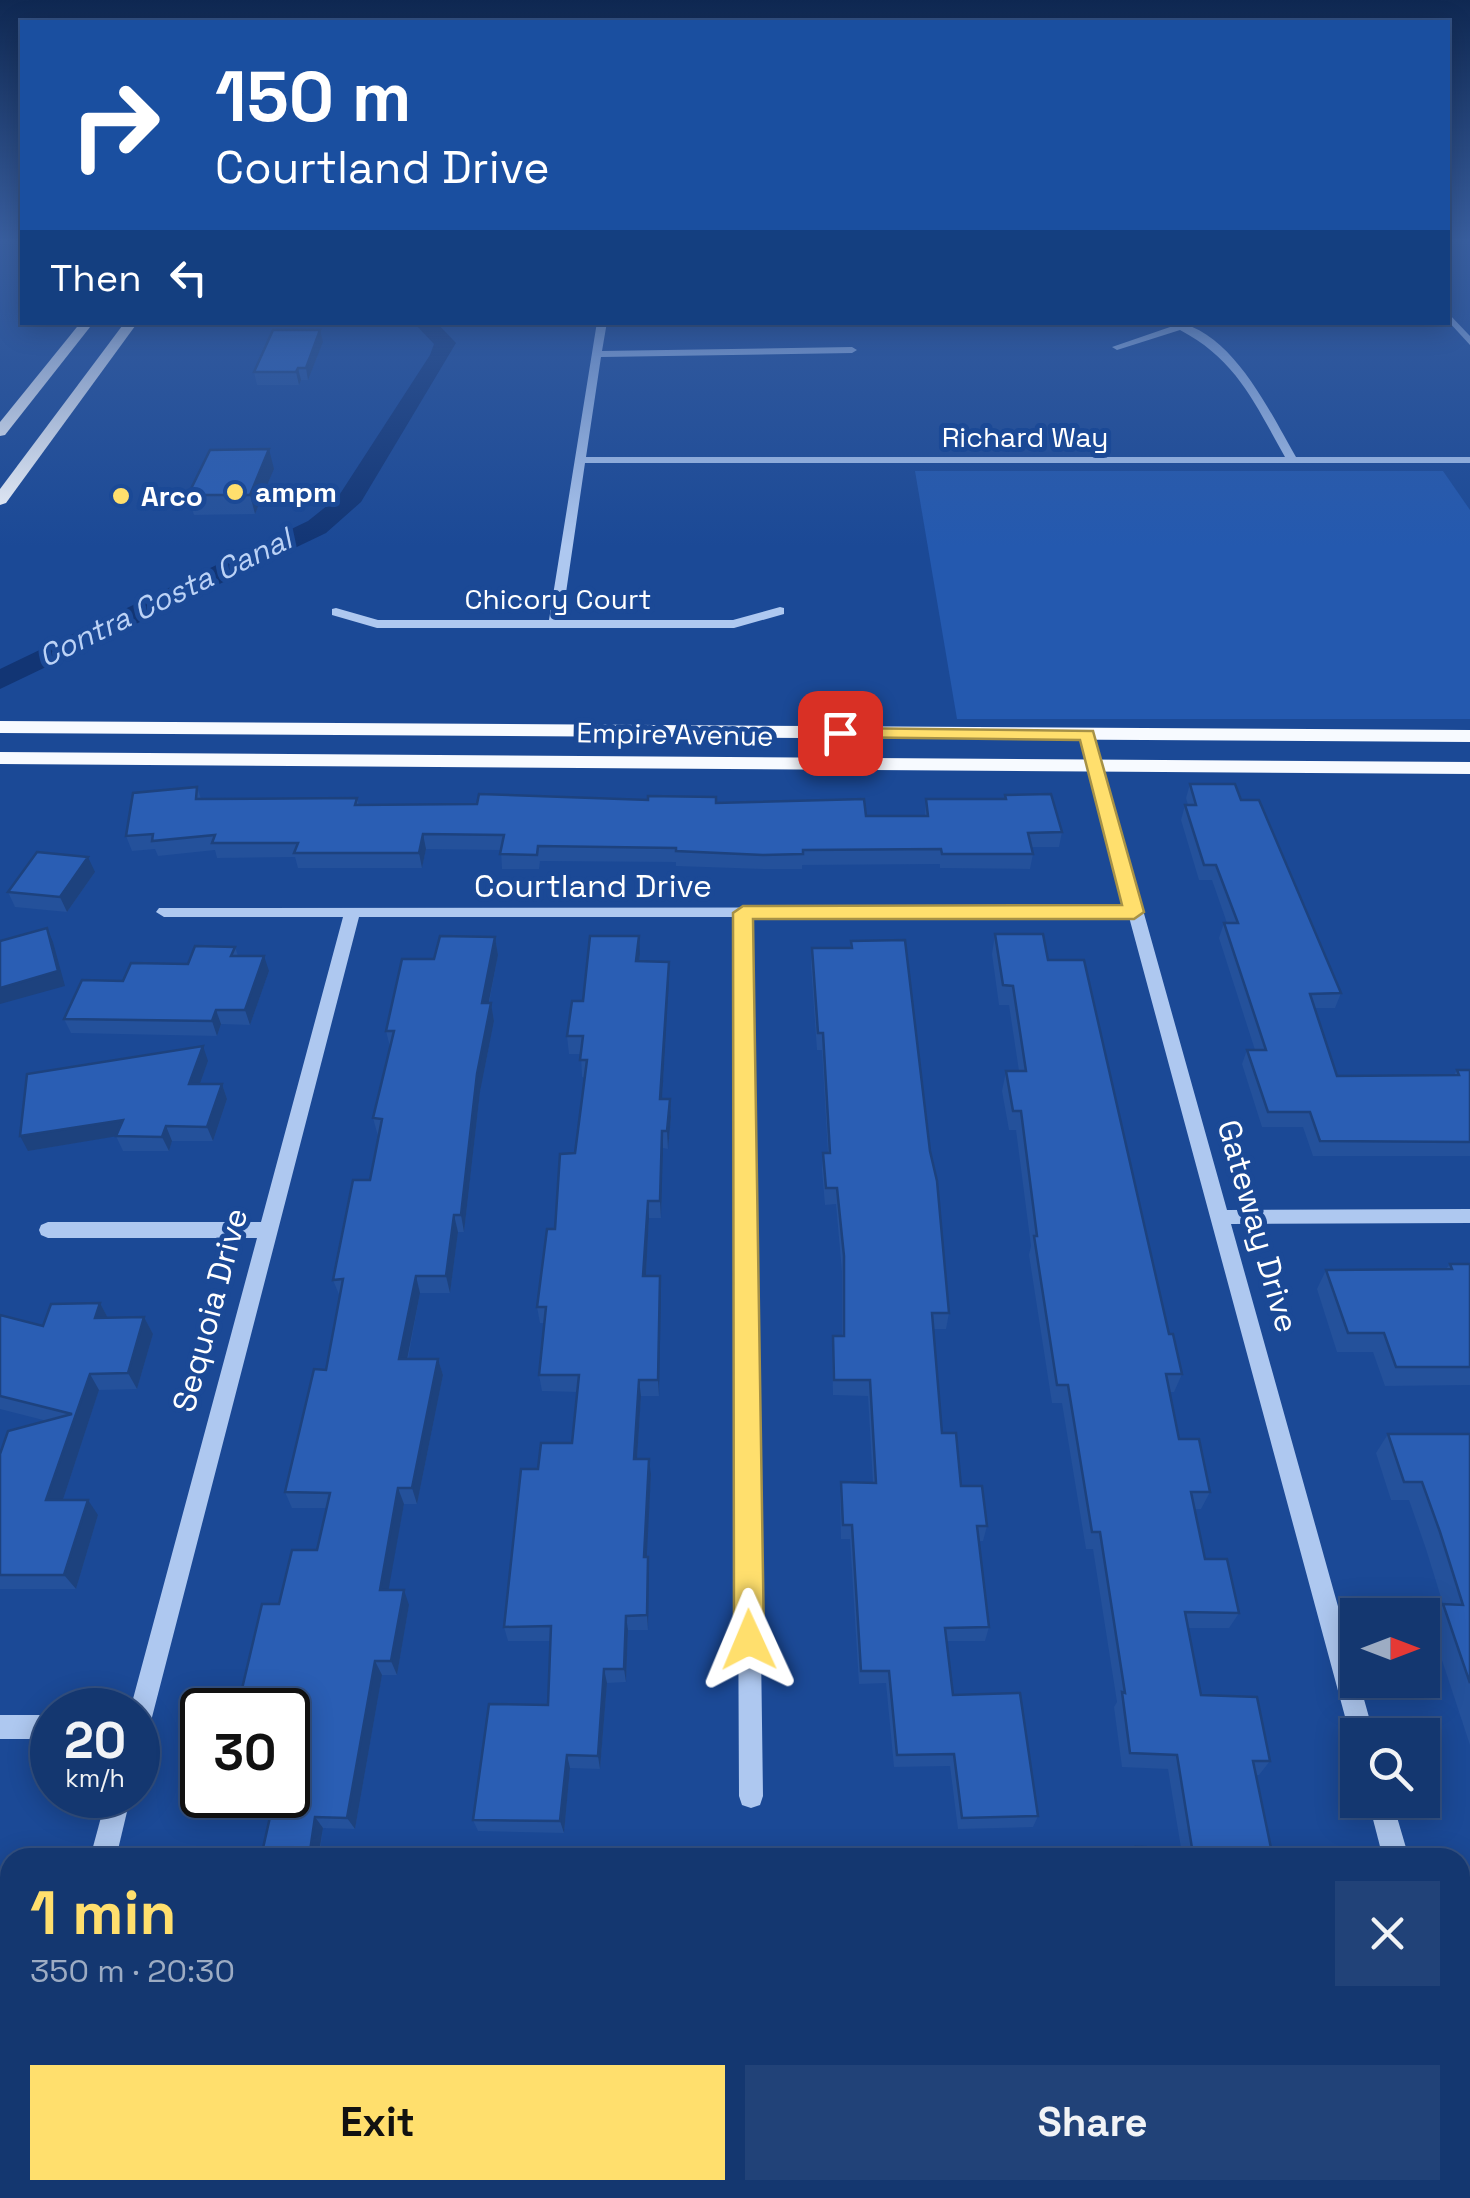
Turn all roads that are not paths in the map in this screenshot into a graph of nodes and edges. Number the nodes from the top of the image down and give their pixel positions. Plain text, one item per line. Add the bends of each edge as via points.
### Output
1 (81, 343) edge
2 (108, 343) edge
3 (599, 343) edge
4 (1129, 343) edge
5 (1209, 343) edge
6 (1117, 347) dead end
7 (852, 350) dead end
8 (598, 354) junction
9 (70, 376) junction
10 (0, 432) edge
11 (581, 460) junction
12 (1292, 460) junction
13 (1470, 460) edge
14 (0, 500) edge
15 (780, 611) dead end
16 (336, 612) dead end
17 (555, 624) junction
18 (0, 727) edge
19 (1087, 735) junction
20 (1470, 736) edge
21 (0, 758) edge
22 (1095, 766) junction
23 (1470, 768) edge
24 (164, 912) dead end
25 (1134, 912) junction
26 (743, 913) junction
27 (352, 914) junction
28 (1220, 1216) junction
29 (1470, 1216) edge
30 (48, 1230) dead end
31 (268, 1230) junction
32 (147, 1688) edge
33 (1357, 1718) edge
34 (0, 1727) edge
35 (30, 1728) edge
36 (750, 1796) dead end
37 (113, 1818) edge
38 (1385, 1818) edge
39 (105, 1848) edge
40 (1393, 1848) edge

1 - 9 main road
2 - 9 main road
3 - 8 street
4 - 6 street
5 - 12 street via 1236,362
7 - 8 street
8 - 11 street
9 - 10 main road
9 - 14 main road
11 - 12 street, Richard Way
11 - 17 street
12 - 13 street, Richard Way
15 - 17 street, Chicory Court via 734,624
16 - 17 street, Chicory Court via 378,624
18 - 19 main road, Empire Avenue
19 - 20 main road, Empire Avenue
19 - 22 street, Gateway Drive
21 - 22 main road, Empire Avenue
22 - 23 main road, Empire Avenue
22 - 25 street, Gateway Drive
24 - 27 street, Courtland Drive
25 - 26 street, Courtland Drive
25 - 28 street, Gateway Drive
26 - 27 street, Courtland Drive
26 - 36 street
27 - 31 street, Sequoia Drive
28 - 29 street
28 - 33 street, Gateway Drive
30 - 31 street
31 - 32 street, Sequoia Drive
34 - 35 street
37 - 39 street
38 - 40 street

